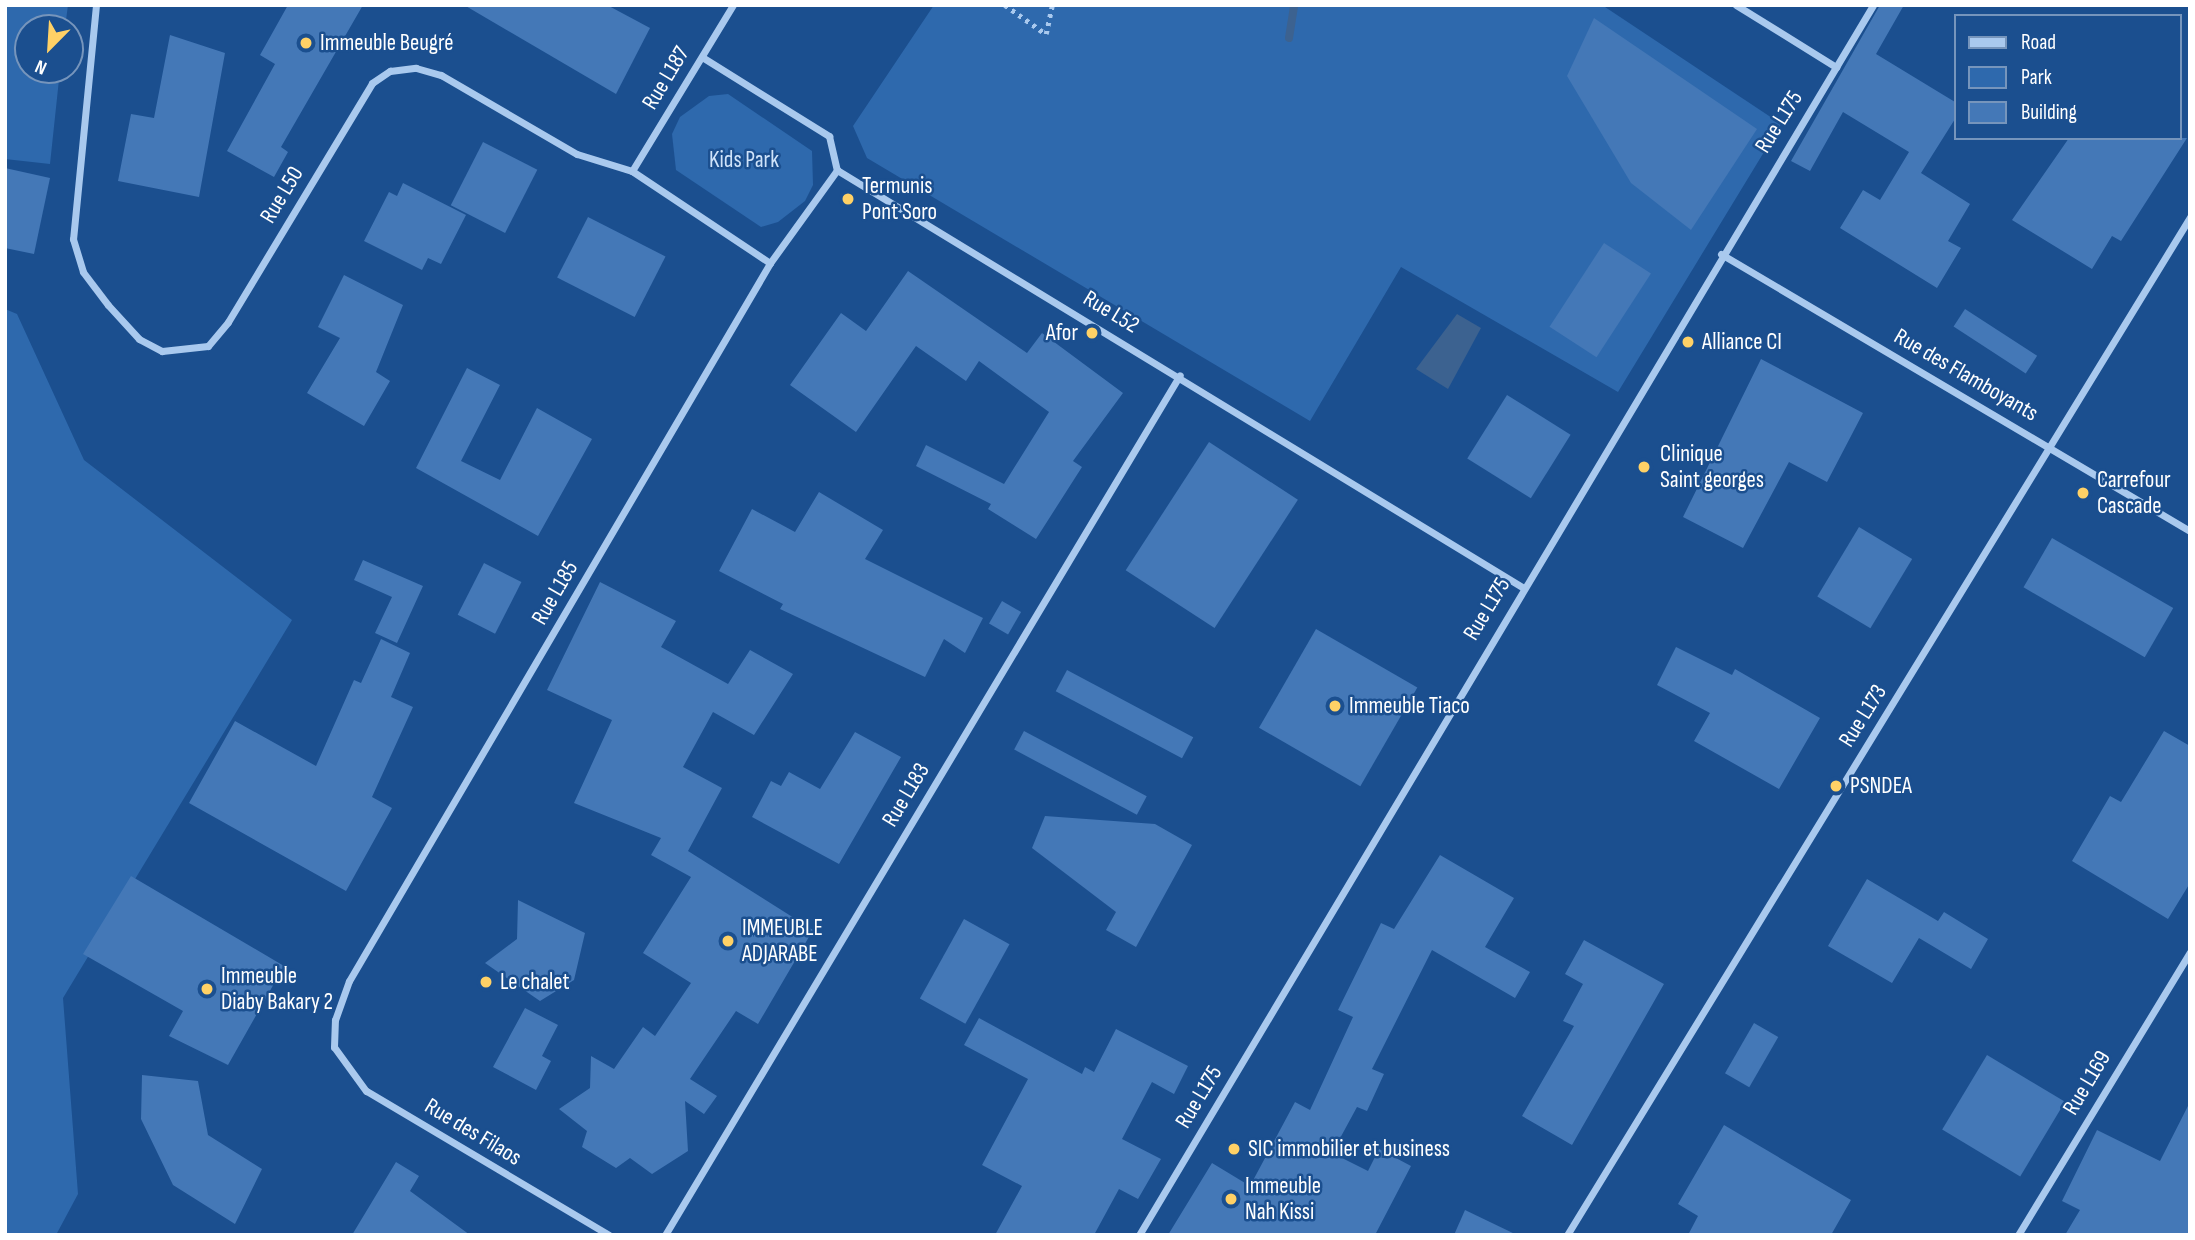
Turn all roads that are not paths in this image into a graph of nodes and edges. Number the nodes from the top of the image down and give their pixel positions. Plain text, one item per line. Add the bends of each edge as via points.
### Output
1 (96, 5) edge
2 (733, 5) edge
3 (1736, 5) edge
4 (1873, 5) edge
5 (702, 57) junction
6 (1836, 67) junction
7 (837, 170) junction
8 (632, 171) junction
9 (2190, 217) edge
10 (1721, 254) junction
11 (770, 263) junction
12 (1180, 375) junction
13 (2051, 448) junction
14 (2190, 531) edge
15 (1522, 587) junction
16 (2190, 952) edge
17 (334, 1047) joint
18 (608, 1235) edge
19 (664, 1235) edge
20 (1139, 1235) edge
21 (1567, 1235) edge
22 (2018, 1235) edge

1 - 8 street, Rue L50 via 73,239 83,272 108,305 139,339 162,351 208,345 221,330 372,83 390,71 416,68 441,75 577,154
2 - 5 street, Rue L187
3 - 6 street
4 - 6 street, Rue L175
5 - 7 street via 829,136
5 - 8 street, Rue L187
6 - 10 street, Rue L175
7 - 11 street, Rue L185
7 - 12 street, Rue L52
8 - 11 street, Rue L50
9 - 13 street, Rue L173
10 - 13 street, Rue des Flamboyants
10 - 15 street, Rue L175
11 - 17 street, Rue L185 via 349,981 335,1020
12 - 15 street, Rue L52
12 - 19 street, Rue L183
13 - 14 street, Rue des Flamboyants
13 - 21 street, Rue L173
15 - 20 street, Rue L175
16 - 22 street, Rue L169
17 - 18 street, Rue des Filaos via 366,1091

